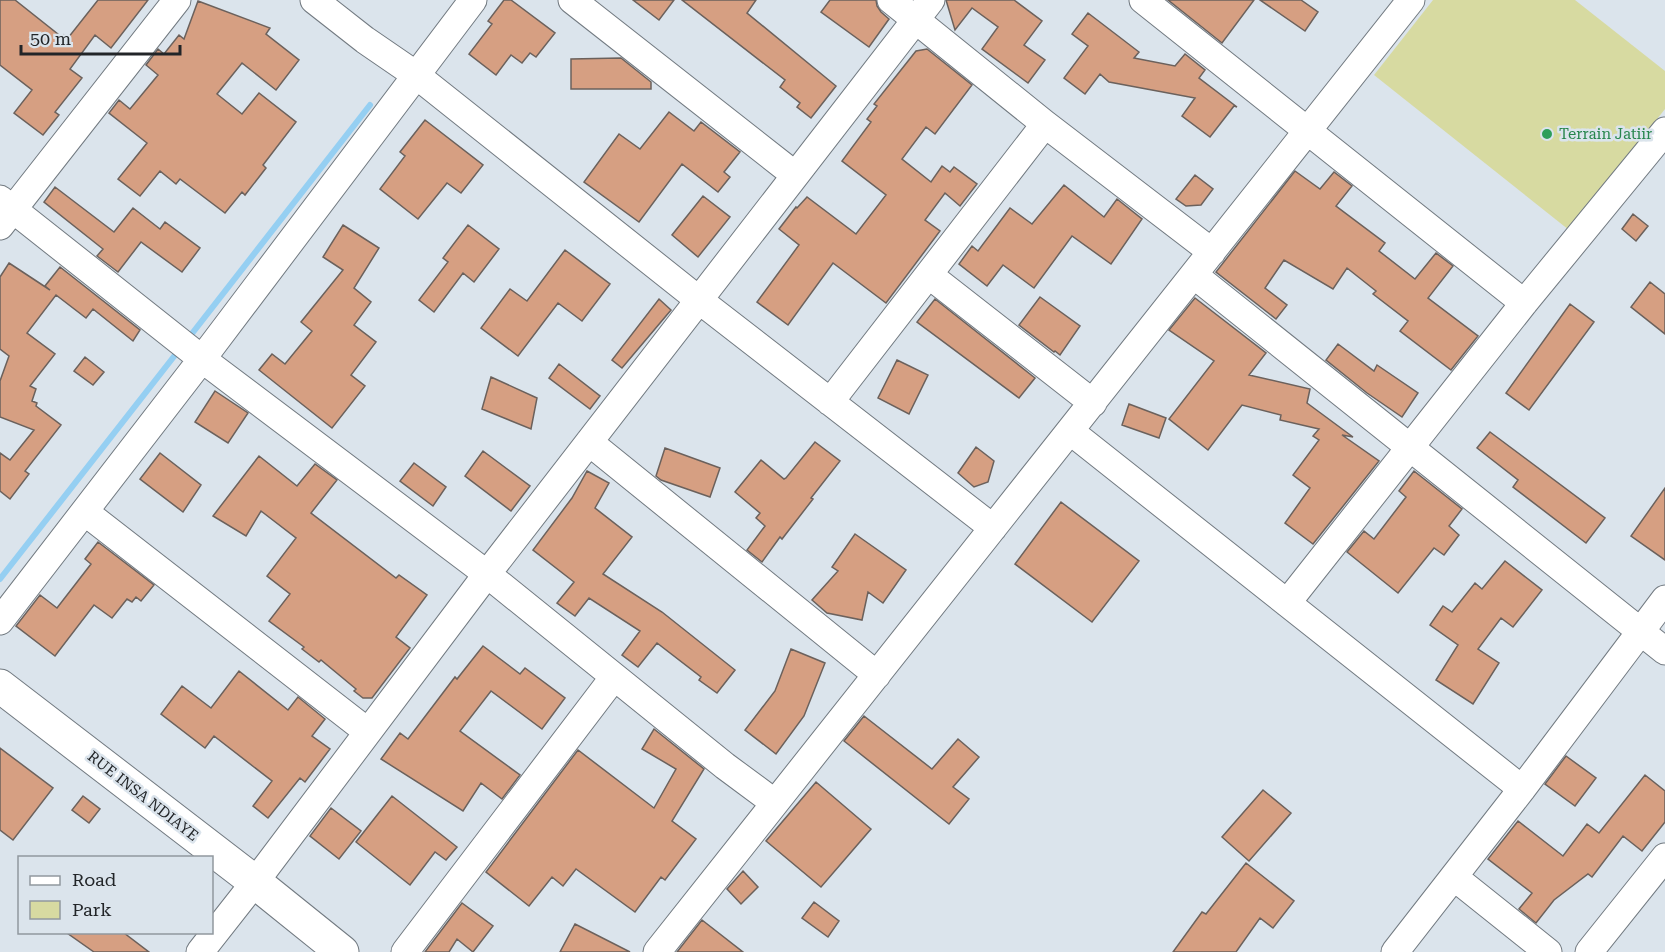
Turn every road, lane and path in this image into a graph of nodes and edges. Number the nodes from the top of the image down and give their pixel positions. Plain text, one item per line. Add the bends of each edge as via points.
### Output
1 (177, 0) edge
2 (314, 0) edge
3 (473, 0) edge
4 (572, 0) edge
5 (891, 0) edge
6 (1143, 0) edge
7 (1400, 4) edge
8 (924, 10) edge
9 (416, 75) junction
10 (1045, 124) junction
11 (1308, 131) junction
12 (1665, 131) edge
13 (795, 176) junction
14 (4, 211) edge
15 (1212, 252) junction
16 (928, 275) junction
17 (1194, 275) junction
18 (699, 300) junction
19 (1524, 303) junction
20 (202, 359) junction
21 (830, 402) junction
22 (1093, 403) junction
23 (1070, 431) junction
24 (589, 442) junction
25 (1410, 448) junction
26 (85, 512) junction
27 (993, 528) junction
28 (487, 574) junction
29 (1665, 599) edge
30 (1287, 603) junction
31 (0, 621) edge
32 (1640, 631) junction
33 (1665, 651) edge
34 (877, 675) junction
35 (614, 677) junction
36 (0, 686) edge
37 (368, 732) junction
38 (1522, 789) junction
39 (775, 803) junction
40 (1665, 857) edge
41 (1454, 877) junction
42 (255, 882) junction
43 (200, 952) edge
44 (342, 952) edge
45 (405, 952) edge
46 (657, 952) edge
47 (1395, 952) edge
48 (1548, 952) edge
49 (1589, 952) edge

1 - 14 street
2 - 9 street
3 - 9 street
4 - 13 street
5 - 8 street
6 - 11 street
7 - 11 street
8 - 10 street
8 - 13 street
9 - 18 street
9 - 20 street
10 - 15 street
10 - 16 street
11 - 15 street
11 - 19 street
12 - 19 street
13 - 18 street
14 - 20 street
15 - 17 street
16 - 21 street
16 - 22 street
17 - 22 street
17 - 25 street
18 - 21 street
18 - 24 street
19 - 25 street
20 - 26 street
20 - 28 street
21 - 27 street
22 - 23 street
23 - 27 street
23 - 30 street
24 - 28 street
24 - 34 street
25 - 30 street
25 - 32 street
26 - 31 street
26 - 37 street
27 - 34 street
28 - 35 street
28 - 37 street
29 - 32 street
30 - 38 street
32 - 33 street
32 - 38 street
34 - 39 street
35 - 39 street
35 - 45 street
36 - 42 main road, RUE INSA NDIAYE
37 - 42 street
38 - 41 street
39 - 46 street
40 - 49 street
41 - 47 street
41 - 48 street
42 - 43 street
42 - 44 main road, RUE INSA NDIAYE

